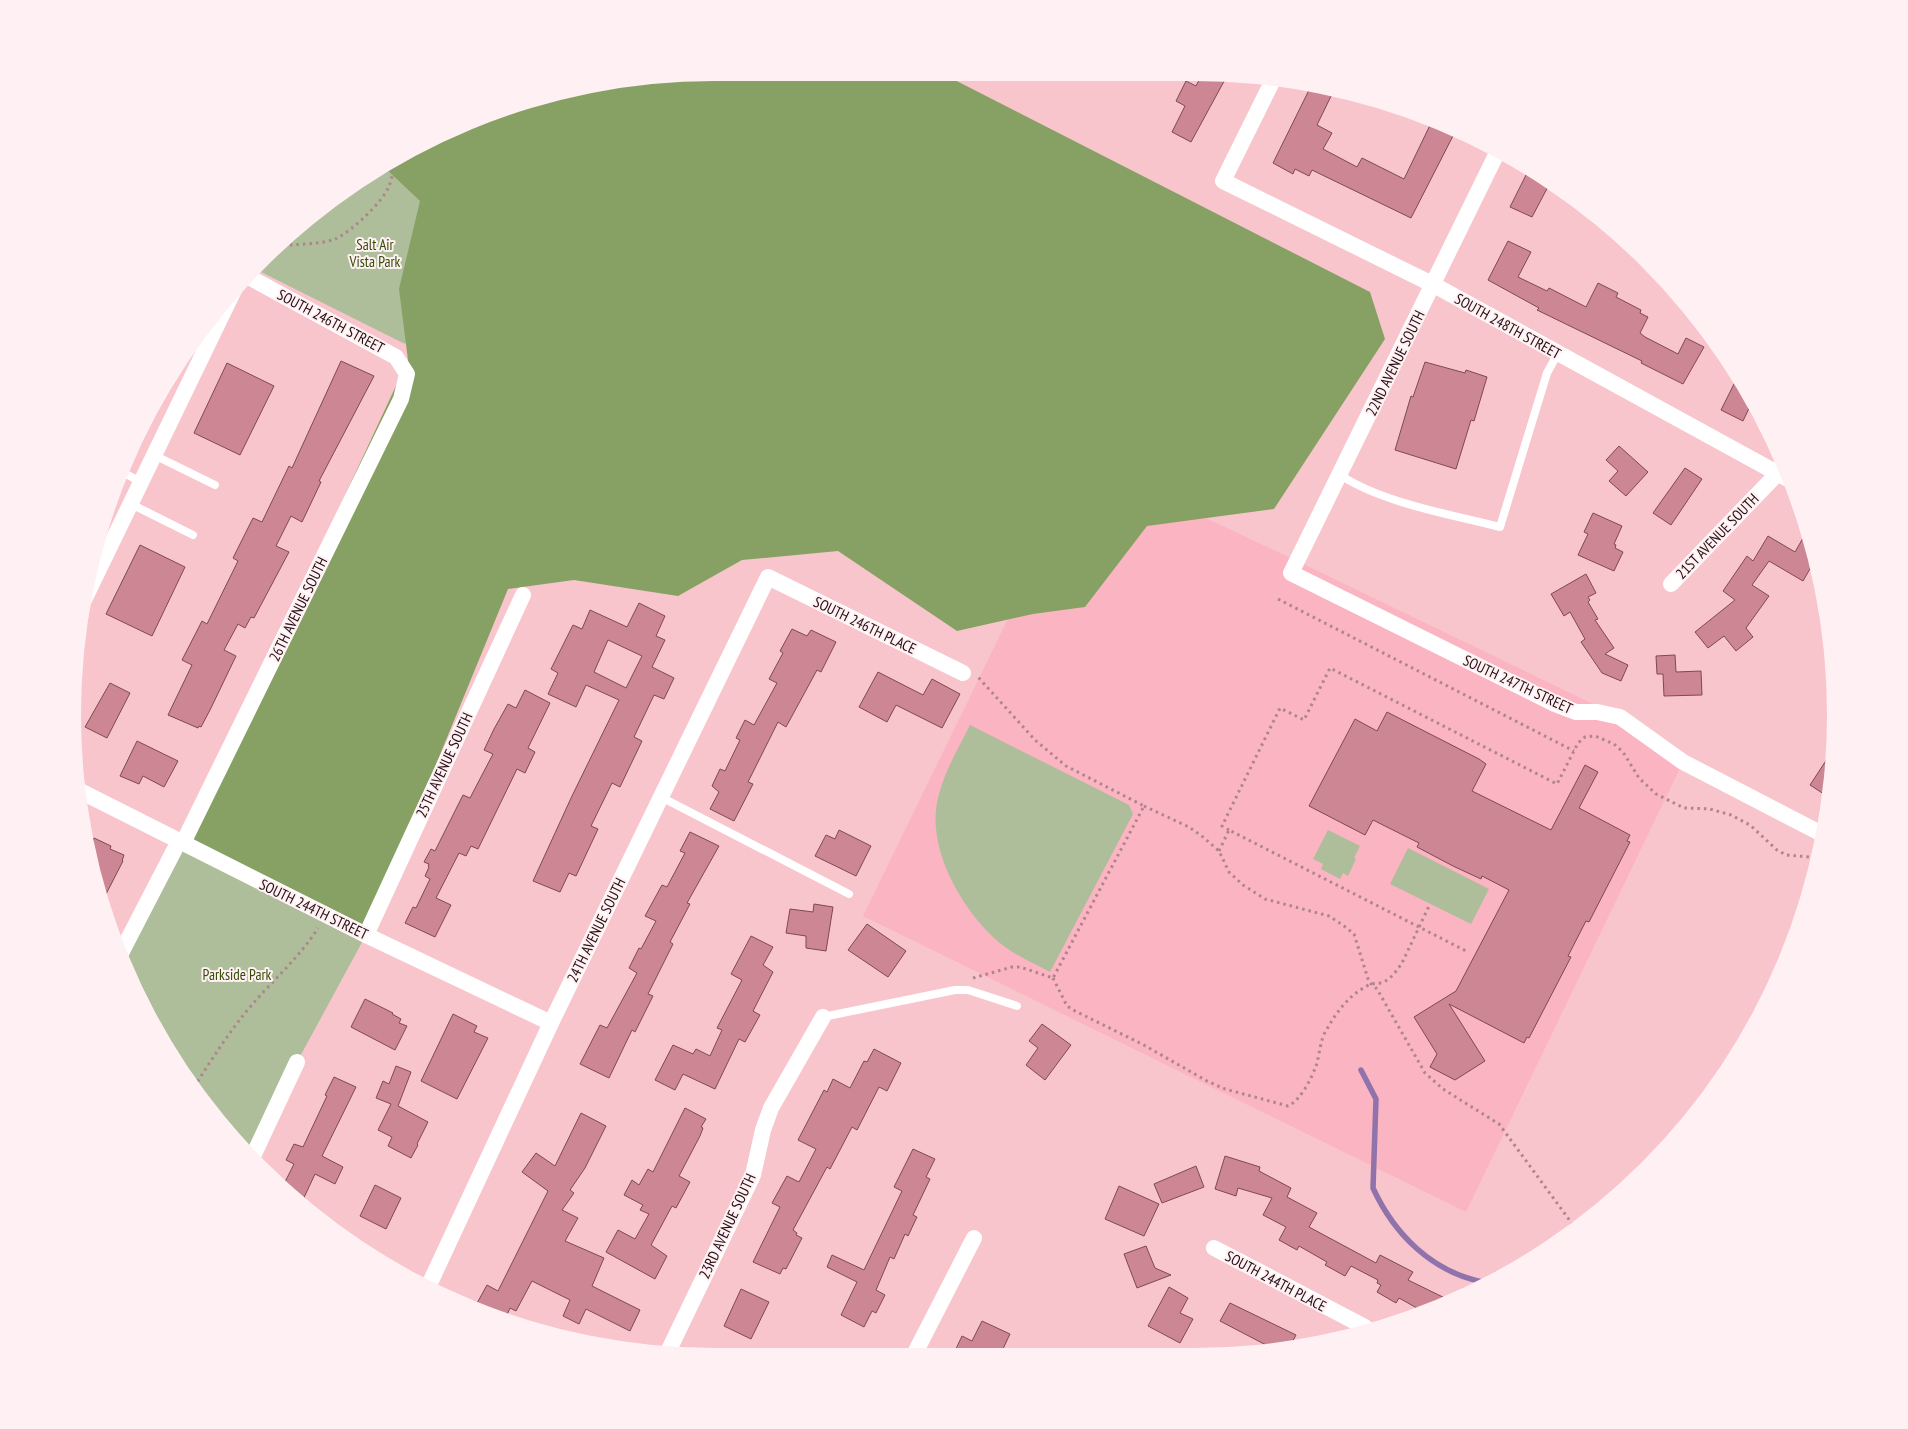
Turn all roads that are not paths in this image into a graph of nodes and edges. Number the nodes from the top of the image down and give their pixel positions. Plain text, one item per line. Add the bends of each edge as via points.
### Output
1 (1270, 86) edge
2 (1495, 158) edge
3 (254, 280) edge
4 (1434, 285) junction
5 (209, 333) edge
6 (200, 349) edge
7 (1558, 354) junction
8 (407, 374) joint
9 (154, 455) junction
10 (1779, 471) edge
11 (128, 475) edge
12 (1340, 475) junction
13 (1780, 475) edge
14 (141, 482) junction
15 (216, 485) dead end
16 (131, 504) junction
17 (192, 535) dead end
18 (98, 572) edge
19 (1291, 573) joint
20 (768, 577) joint
21 (1671, 584) dead end
22 (523, 595) dead end
23 (968, 672) road end
24 (87, 794) edge
25 (661, 797) junction
26 (1816, 831) edge
27 (181, 842) junction
28 (849, 894) dead end
29 (366, 934) junction
30 (125, 946) edge
31 (1017, 1006) dead end
32 (822, 1017) joint
33 (551, 1023) junction
34 (297, 1062) dead end
35 (256, 1150) edge
36 (974, 1238) dead end
37 (1214, 1248) dead end
38 (431, 1280) edge
39 (1361, 1325) edge
40 (671, 1346) edge
41 (918, 1348) edge

1 - 4 street, SOUTH 248TH STREET via 1223,181
2 - 4 street, 22ND AVENUE SOUTH
3 - 8 street, SOUTH 246TH STREET via 396,357
4 - 7 street, SOUTH 248TH STREET
4 - 12 street, 22ND AVENUE SOUTH
5 - 6 street
6 - 9 street
7 - 10 street, SOUTH 248TH STREET
7 - 12 lane via 1548,373 1500,527 1413,505 1356,486
8 - 27 street, 26TH AVENUE SOUTH via 401,400
9 - 14 street
9 - 15 lane
11 - 14 lane
12 - 19 street, 22ND AVENUE SOUTH
13 - 21 street, 21ST AVENUE SOUTH
14 - 16 street
16 - 17 lane
16 - 18 street
19 - 26 street, SOUTH 247TH STREET via 1555,704 1576,712 1620,717 1683,762
20 - 23 street, SOUTH 246TH PLACE
20 - 25 street, 24TH AVENUE SOUTH
22 - 29 street, 25TH AVENUE SOUTH
24 - 27 street, SOUTH 244TH STREET
25 - 28 lane
25 - 33 street, 24TH AVENUE SOUTH
27 - 29 street, SOUTH 244TH STREET
27 - 30 street, 26TH AVENUE SOUTH
29 - 33 street, SOUTH 244TH STREET
31 - 32 lane via 968,990 955,990
32 - 40 street, 23RD AVENUE SOUTH via 771,1108 753,1175
33 - 38 street, 24TH AVENUE SOUTH
34 - 35 street
36 - 41 street
37 - 39 street, SOUTH 244TH PLACE

